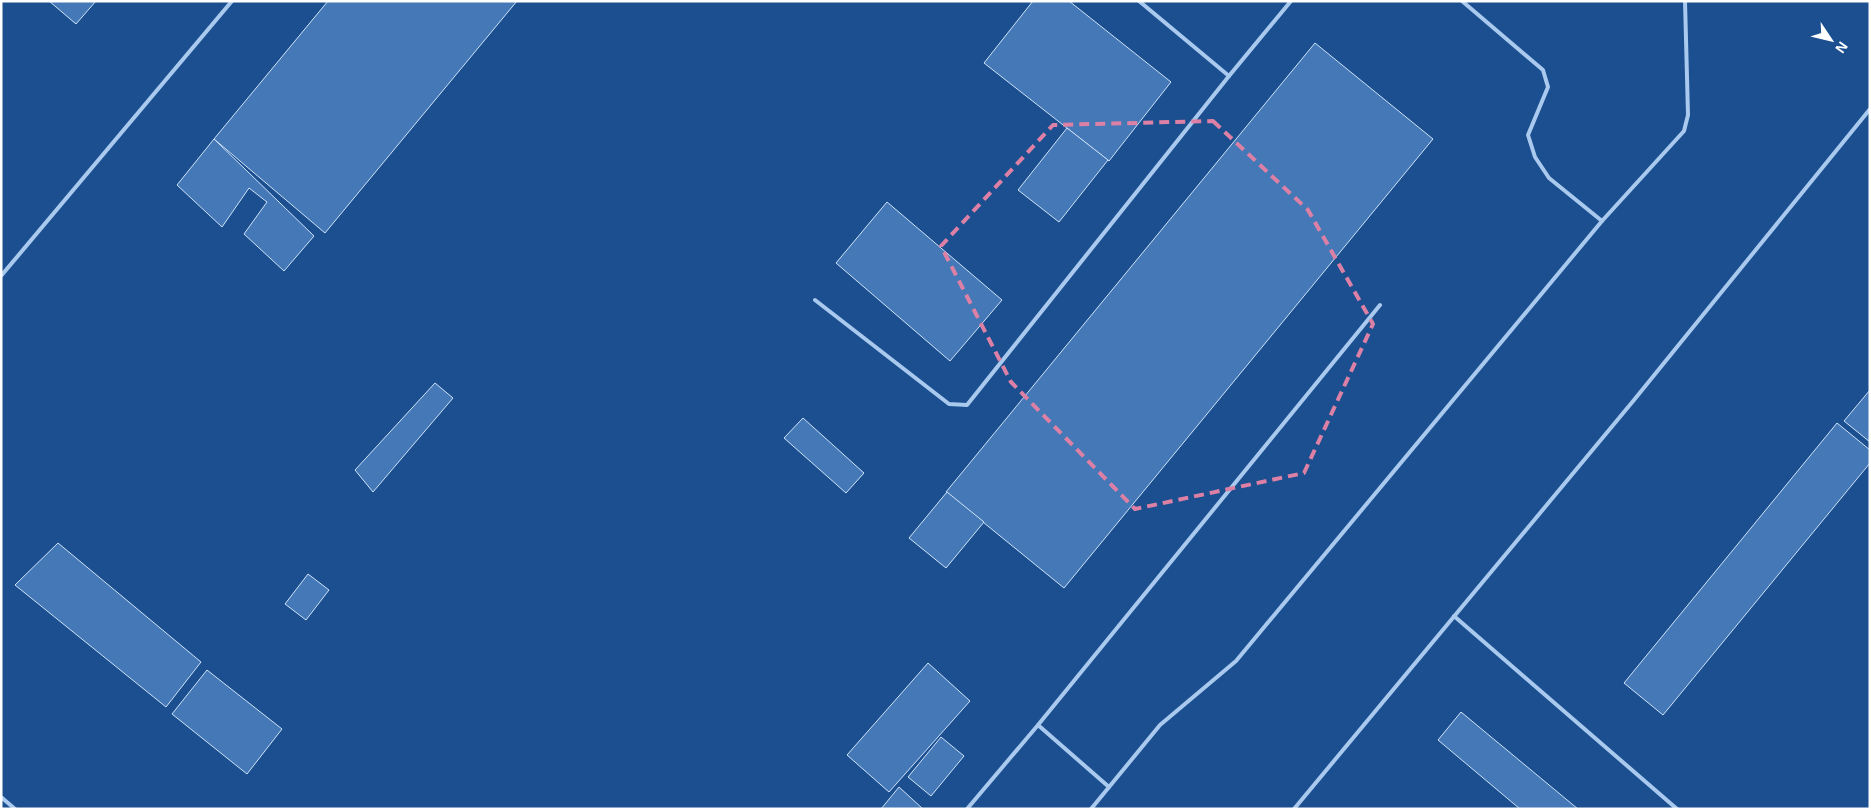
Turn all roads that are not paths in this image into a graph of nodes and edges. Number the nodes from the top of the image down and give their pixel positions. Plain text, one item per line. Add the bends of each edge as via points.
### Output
1 (232, 1) edge
2 (1139, 1) edge
3 (1291, 1) edge
4 (1462, 1) edge
5 (1685, 1) edge
6 (1229, 76) junction
7 (1870, 110) edge
8 (1602, 221) junction
9 (1, 276) edge
10 (815, 300) dead end
11 (1380, 305) dead end
12 (1454, 616) junction
13 (1038, 725) junction
14 (1109, 787) junction
15 (1, 797) edge
16 (15, 809) edge
17 (967, 809) edge
18 (1092, 809) edge
19 (1294, 809) edge
20 (1677, 809) edge

1 - 9 lane
2 - 6 lane
3 - 6 lane
4 - 8 lane via 1543,70 1548,88 1528,135 1534,157 1549,178
5 - 8 lane via 1688,115 1684,131
6 - 10 lane via 967,405 948,404
7 - 12 lane
8 - 14 lane via 1236,661 1160,726
11 - 13 lane
12 - 19 lane
12 - 20 lane
13 - 14 lane
13 - 17 lane
14 - 18 lane
15 - 16 lane

